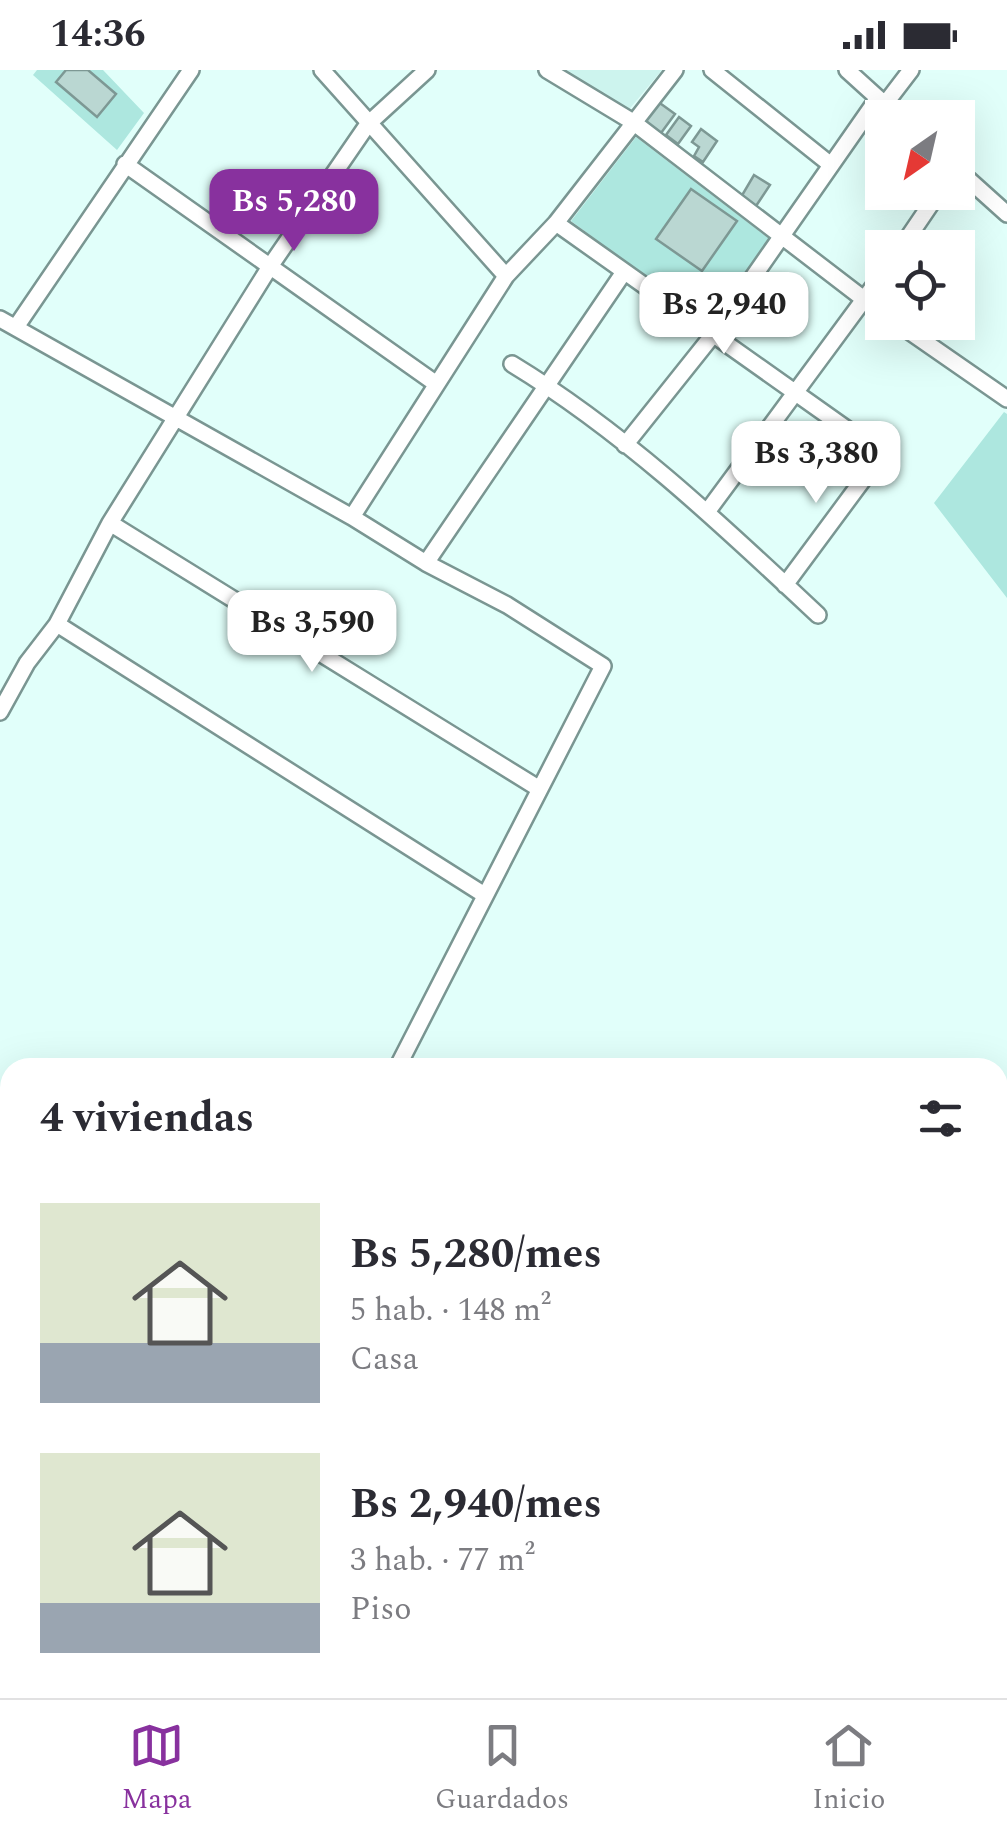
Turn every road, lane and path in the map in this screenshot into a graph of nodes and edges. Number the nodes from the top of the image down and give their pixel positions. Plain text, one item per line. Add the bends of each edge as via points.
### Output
1 (191, 70) edge
2 (322, 70) edge
3 (427, 70) edge
4 (547, 70) edge
5 (675, 70) edge
6 (712, 70) edge
7 (847, 70) edge
8 (912, 70) edge
9 (881, 100) edge
10 (883, 100) edge
11 (633, 122) junction
12 (865, 122) edge
13 (368, 124) junction
14 (124, 164) junction
15 (831, 165) junction
16 (975, 185) edge
17 (1007, 214) edge
18 (556, 224) junction
19 (780, 238) junction
20 (271, 265) junction
21 (624, 272) junction
22 (506, 276) junction
23 (864, 301) joint
24 (0, 319) edge
25 (16, 328) junction
26 (712, 336) junction
27 (922, 340) edge
28 (512, 364) dead end
29 (436, 383) junction
30 (547, 385) junction
31 (795, 394) junction
32 (1007, 399) edge
33 (175, 416) junction
34 (626, 445) junction
35 (707, 512) junction
36 (352, 517) junction
37 (110, 523) junction
38 (426, 563) junction
39 (785, 584) junction
40 (818, 614) dead end
41 (58, 624) junction
42 (0, 712) edge
43 (538, 788) junction
44 (483, 894) junction
45 (402, 1058) edge

1 - 14 street
2 - 13 street
3 - 13 street
4 - 11 street
5 - 11 street
6 - 15 street
7 - 9 street
8 - 10 street
11 - 18 street
11 - 19 street
12 - 15 street
13 - 20 street
13 - 22 street
14 - 20 street
14 - 25 street
15 - 19 street
16 - 17 street
18 - 21 street
18 - 22 street
19 - 23 street
19 - 26 street
20 - 29 street
20 - 33 street
21 - 26 street
21 - 30 street
22 - 29 street
23 - 31 street
24 - 25 street
25 - 33 street
26 - 31 street
26 - 34 street
27 - 32 street
28 - 30 street
29 - 36 street
30 - 34 street
30 - 38 street
31 - 35 street
31 - 39 street via 882,454
33 - 36 street
33 - 37 street
34 - 35 street
35 - 39 street
36 - 38 street
37 - 41 street
37 - 43 street
38 - 43 street via 603,666
39 - 40 street
41 - 42 street
41 - 44 street
43 - 44 street
44 - 45 street

